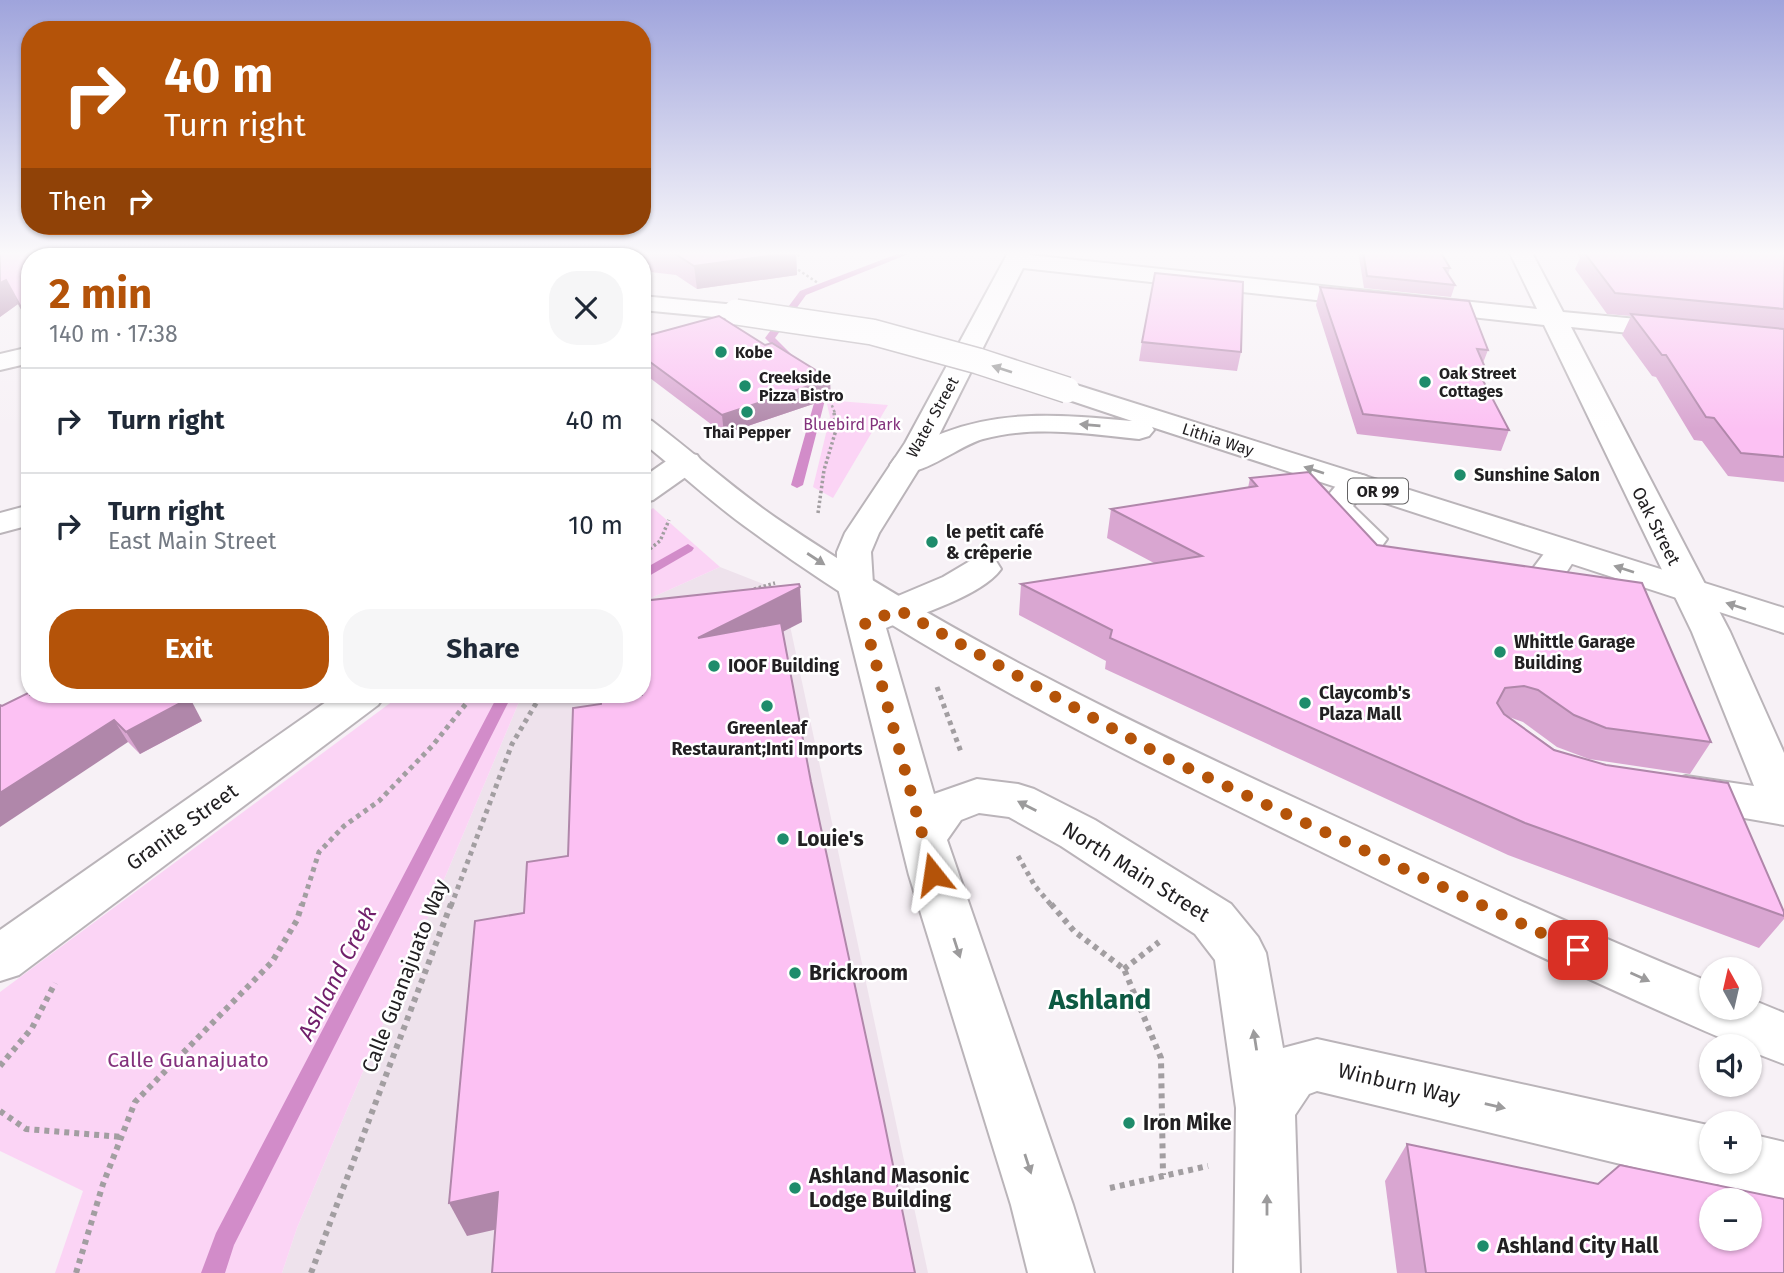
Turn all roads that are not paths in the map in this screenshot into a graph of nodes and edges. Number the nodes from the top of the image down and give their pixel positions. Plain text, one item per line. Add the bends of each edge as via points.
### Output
1 (705, 310) edge
2 (714, 310) edge
3 (989, 310) edge
4 (1488, 310) edge
5 (1548, 310) edge
6 (651, 318) edge
7 (1552, 318) junction
8 (1784, 341) edge
9 (21, 357) edge
10 (0, 362) edge
11 (651, 434) edge
12 (1207, 436) junction
13 (686, 462) junction
14 (906, 465) junction
15 (1355, 483) junction
16 (651, 487) edge
17 (21, 517) edge
18 (0, 523) edge
19 (1564, 550) junction
20 (1401, 559) edge
21 (983, 569) dead end
22 (1473, 574) edge
23 (1689, 591) junction
24 (873, 606) junction
25 (1784, 621) edge
26 (354, 703) edge
27 (1651, 788) edge
28 (1784, 806) edge
29 (923, 837) junction
30 (16, 948) edge
31 (1784, 1040) edge
32 (1265, 1108) junction
33 (1699, 1153) edge
34 (1762, 1168) edge
35 (1784, 1173) edge
36 (1061, 1273) edge
37 (1267, 1273) edge

1 - 6 street
12 -> 2 street, Lithia Way / OR 99, bridge via 978,361 872,332
3 - 14 street, Water Street
4 - 7 street
5 - 7 street, Oak Street
7 - 8 street
7 - 23 street, Oak Street
9 - 10 street
11 - 13 street
12 -> 14 street via 1035,423 955,439
15 -> 12 street, Lithia Way / OR 99
13 - 16 street
13 -> 24 street
14 - 24 street, Water Street via 854,552
15 - 19 street, Lithia Way / OR 99
15 - 20 street via 1336,505 1339,512 1381,550
17 - 18 street
19 - 22 street via 1543,580 1523,583
23 -> 19 street, Lithia Way / OR 99
21 - 24 street via 956,584
25 -> 23 street, Lithia Way / OR 99
23 - 28 street, Oak Street via 1711,632
24 - 29 street
24 -> 31 street via 1164,757 1507,919
26 - 30 street, Granite Street
27 - 28 street
32 -> 29 street, North Main Street via 1240,953 1213,919 1078,833 1018,801 977,796 946,808
29 -> 36 street
32 -> 33 street, Winburn Way via 1291,1072 1317,1065
37 -> 32 street
34 - 35 street

